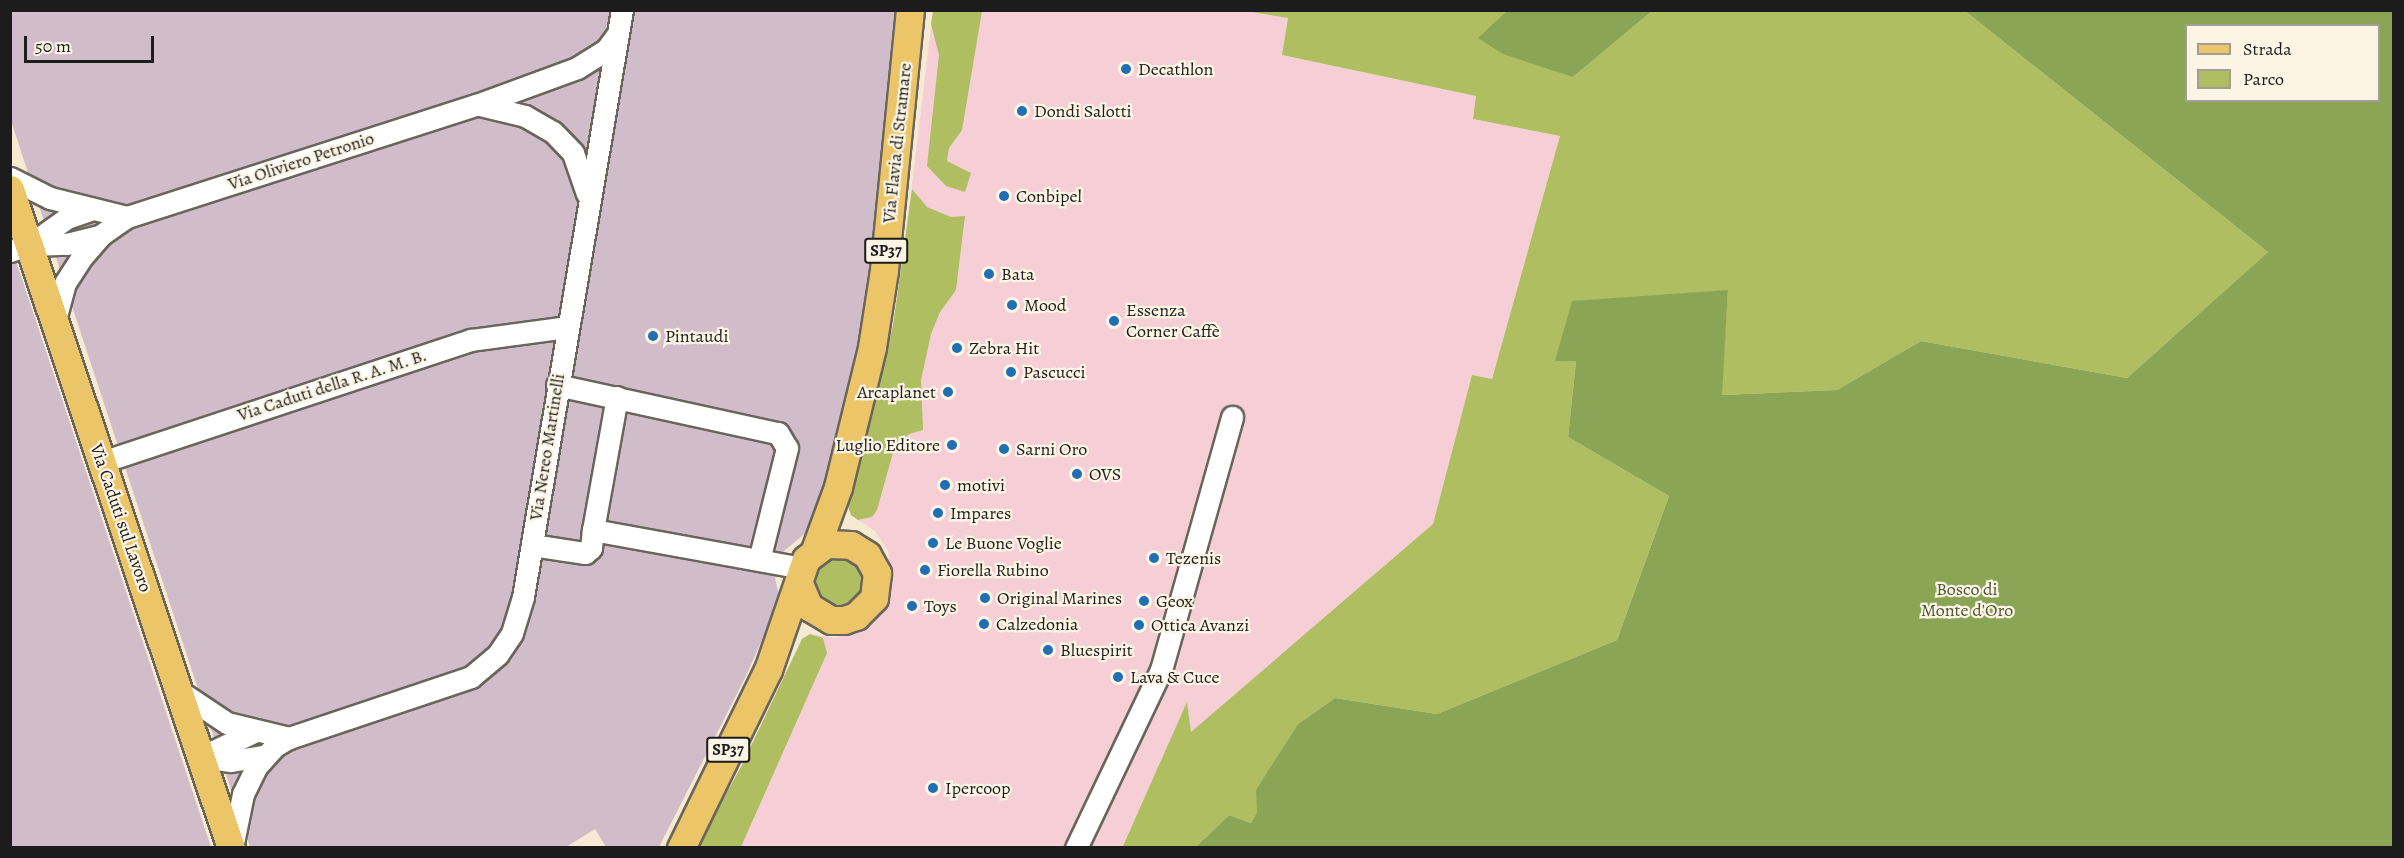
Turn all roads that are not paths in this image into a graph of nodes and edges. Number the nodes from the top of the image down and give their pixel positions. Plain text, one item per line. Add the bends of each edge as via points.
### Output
1 (622, 10) edge
2 (910, 10) edge
3 (618, 34) junction
4 (476, 105) junction
5 (10, 178) edge
6 (10, 189) edge
7 (589, 202) junction
8 (90, 210) junction
9 (127, 217) junction
10 (101, 235) junction
11 (20, 248) edge
12 (54, 320) junction
13 (567, 327) junction
14 (557, 385) junction
15 (617, 398) junction
16 (1232, 417) dead end
17 (102, 462) junction
18 (838, 487) junction
19 (593, 530) junction
20 (532, 545) junction
21 (851, 545) junction
22 (759, 560) junction
23 (805, 567) junction
24 (819, 615) junction
25 (776, 652) junction
26 (179, 691) junction
27 (254, 732) junction
28 (289, 738) junction
29 (264, 756) junction
30 (201, 757) junction
31 (232, 848) edge
32 (681, 848) edge
33 (1076, 848) edge

1 - 3 street, Via Nereo Martinelli
2 - 18 main road, Via Flavia di Stramare / SP37 via 882,281 872,347
3 - 4 street, Via Oliviero Petronio via 594,60
3 - 7 street, Via Nereo Martinelli
4 - 7 street via 525,116 553,132 573,153
4 - 9 street, Via Oliviero Petronio
5 - 8 street, Via Oliviero Petronio via 50,198
6 - 11 main road, Via Caduti sul Lavoro
7 - 13 street, Via Nereo Martinelli
8 - 9 street, Via Oliviero Petronio
8 - 11 street via 67,218
9 - 10 street, Via Oliviero Petronio
10 - 11 street, Via Oliviero Petronio via 67,244
10 - 12 street, Via Oliviero Petronio via 66,283
11 - 12 main road, Via Caduti sul Lavoro
12 - 17 main road, Via Caduti sul Lavoro
13 - 14 street, Via Nereo Martinelli
13 - 17 street, Via Caduti della R. A. M. B. via 471,340
14 - 15 street
14 - 20 street, Via Nereo Martinelli
15 - 19 street
15 - 22 street via 777,434 787,448
16 - 33 street via 1161,670
17 - 26 main road, Via Caduti sul Lavoro
18 - 21 main road, Via Flavia di Stramare / SP37 via 842,521
18 - 23 main road, Via Flavia di Stramare / SP37
19 - 20 street via 591,548 585,552
19 - 22 street
20 - 28 street, Via Nereo Martinelli via 519,616 505,644 486,665 446,688
21 - 23 main road via 826,544
21 - 24 main road via 873,563 877,586 874,598 861,613 844,620
22 - 23 street
23 - 24 main road via 809,607
23 - 25 main road, Via Flavia di Stramare / SP37
24 - 25 main road, Via Flavia di Stramare / SP37 via 796,627
25 - 32 main road, Via Flavia di Stramare / SP37
26 - 27 street, Via Nereo Martinelli via 215,717
26 - 30 main road, Via Caduti sul Lavoro
27 - 28 street, Via Nereo Martinelli
27 - 30 street
28 - 29 street, Via Nereo Martinelli
29 - 30 street, Via Nereo Martinelli via 231,761
29 - 31 street, Via Nereo Martinelli via 243,794
30 - 31 main road, Via Caduti sul Lavoro

